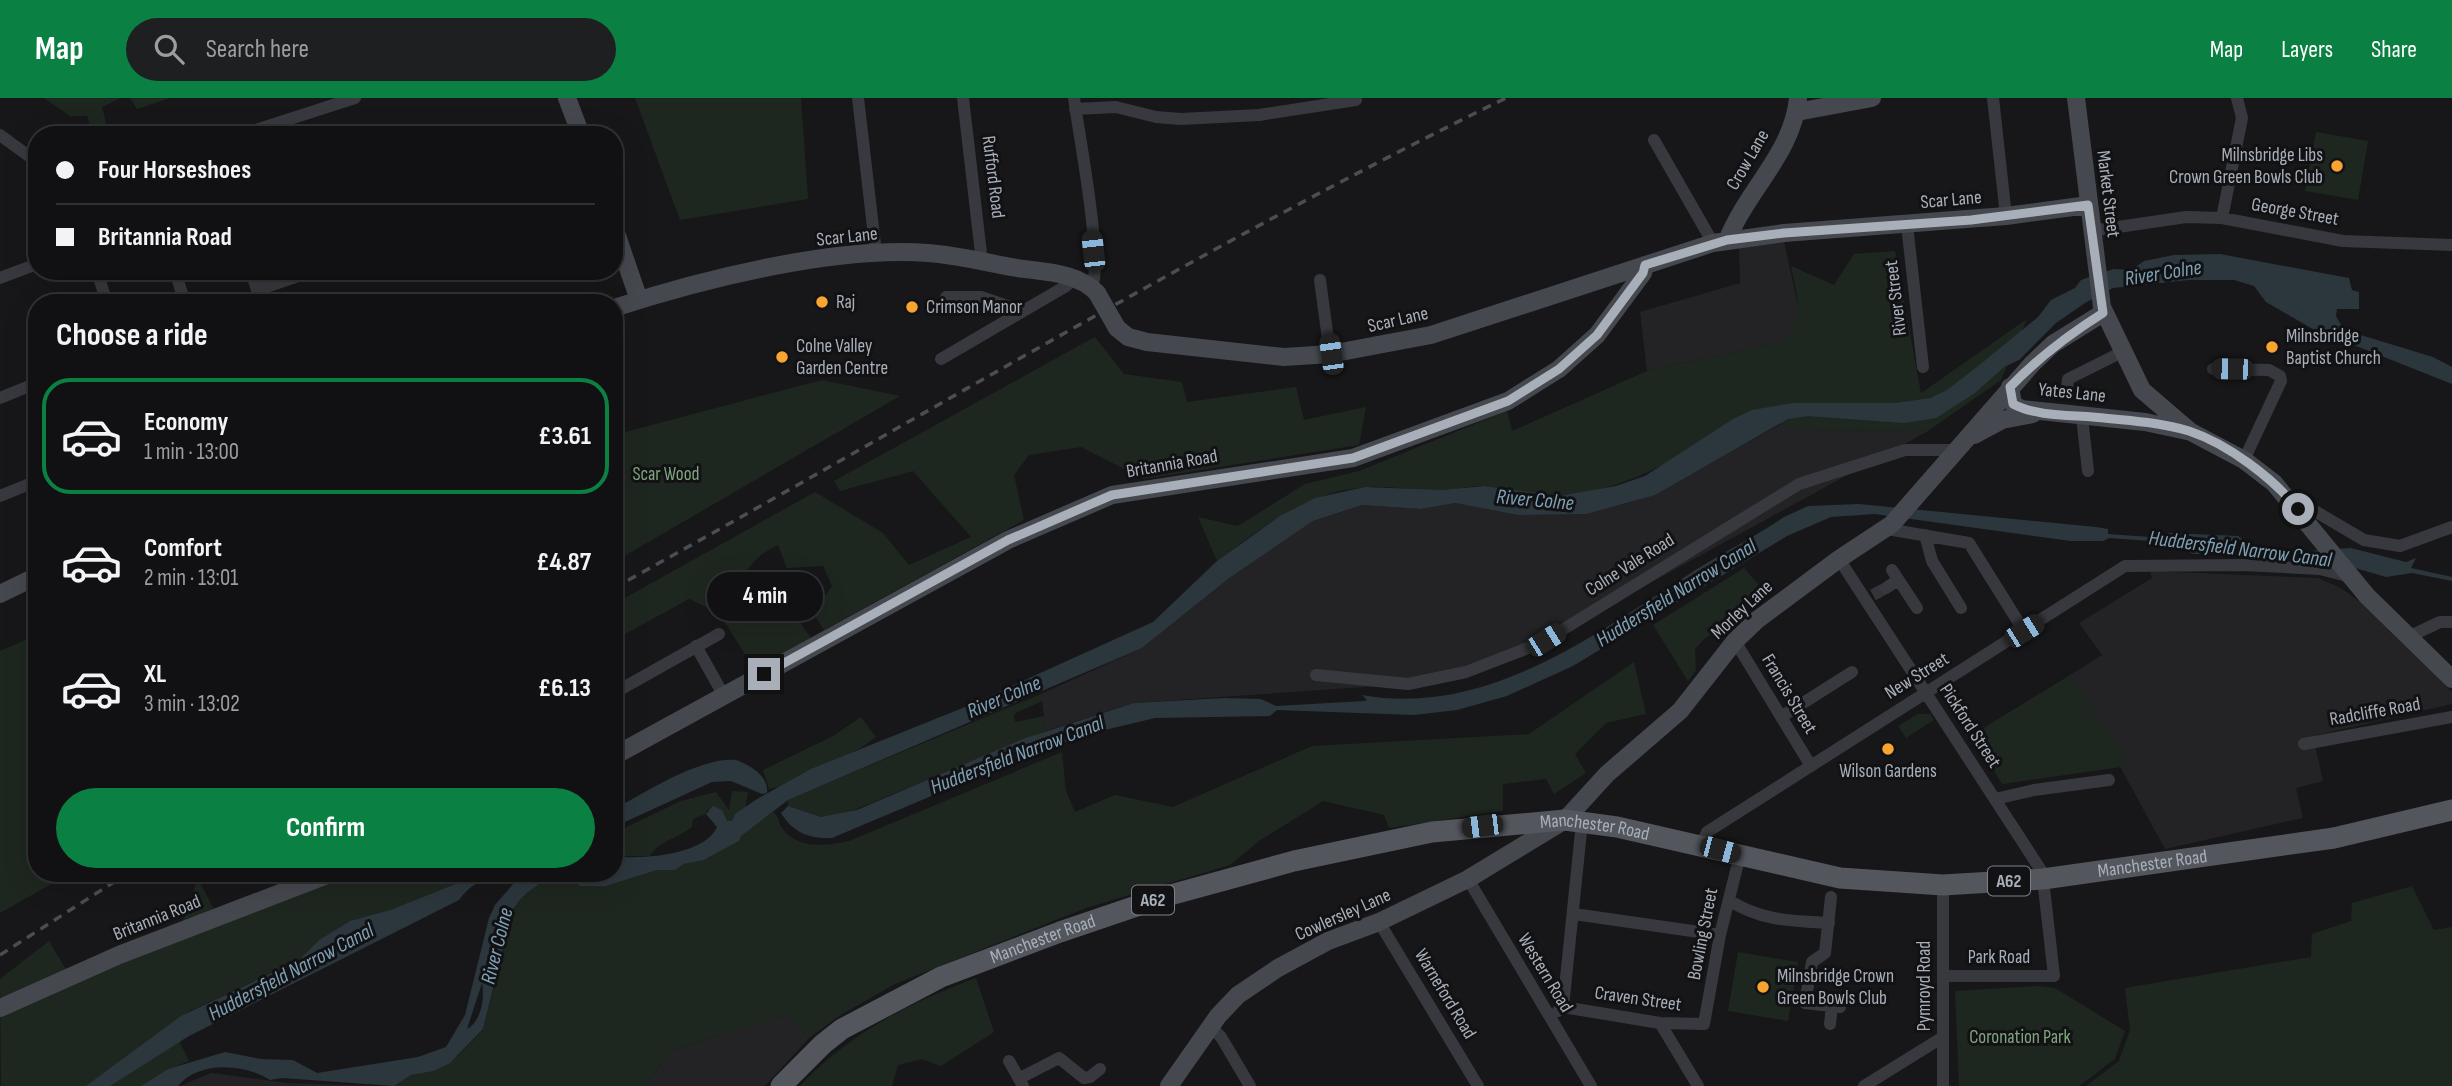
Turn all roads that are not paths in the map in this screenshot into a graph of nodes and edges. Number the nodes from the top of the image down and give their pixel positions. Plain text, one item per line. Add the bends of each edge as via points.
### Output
1 (354, 98) edge
2 (567, 98) edge
3 (858, 98) edge
4 (963, 98) edge
5 (1872, 98) edge
6 (1993, 98) edge
7 (2076, 98) edge
8 (2237, 98) edge
9 (1356, 100) dead end
10 (1074, 103) edge
11 (1797, 105) edge
12 (268, 126) edge
13 (578, 126) edge
14 (0, 136) edge
15 (1654, 140) dead end
16 (28, 156) edge
17 (2088, 205) junction
18 (2006, 216) junction
19 (2222, 218) junction
20 (1907, 225) junction
21 (2091, 230) junction
22 (1720, 242) junction
23 (2452, 245) edge
24 (623, 253) edge
25 (876, 253) junction
26 (982, 262) junction
27 (1645, 265) junction
28 (28, 267) edge
29 (0, 278) edge
30 (1074, 278) junction
31 (294, 280) edge
32 (1320, 280) dead end
33 (1095, 290) junction
34 (263, 294) edge
35 (946, 297) dead end
36 (639, 300) junction
37 (623, 305) edge
38 (2102, 310) junction
39 (1021, 311) junction
40 (2122, 352) junction
41 (1331, 354) junction
42 (941, 359) dead end
43 (1923, 368) dead end
44 (2213, 369) dead end
45 (28, 387) edge
46 (2010, 387) junction
47 (2067, 388) dead end
48 (2142, 390) junction
49 (0, 398) edge
50 (2045, 412) junction
51 (2082, 416) junction
52 (2145, 422) junction
53 (2191, 432) junction
54 (1958, 448) junction
55 (2244, 460) junction
56 (2088, 471) dead end
57 (28, 485) edge
58 (0, 496) edge
59 (2298, 509) junction
60 (1890, 526) junction
61 (2452, 527) edge
62 (1925, 535) junction
63 (1839, 559) junction
64 (2351, 577) junction
65 (28, 580) edge
66 (1886, 588) tunnel mouth
67 (0, 594) edge
68 (1917, 608) dead end
69 (1961, 608) dead end
70 (2452, 622) edge
71 (2024, 631) junction
72 (719, 634) dead end
73 (2408, 637) junction
74 (1735, 641) junction
75 (696, 646) junction
76 (1852, 673) dead end
77 (1316, 676) dead end
78 (2452, 679) edge
79 (623, 688) edge
80 (1926, 693) junction
81 (724, 696) junction
82 (1781, 717) junction
83 (2452, 717) edge
84 (2304, 744) dead end
85 (623, 751) edge
86 (1811, 766) junction
87 (2109, 780) dead end
88 (1995, 799) junction
89 (2452, 810) edge
90 (1574, 821) junction
91 (1701, 845) junction
92 (1740, 855) junction
93 (1468, 879) junction
94 (2045, 879) junction
95 (309, 882) edge
96 (1943, 885) junction
97 (1831, 897) dead end
98 (1729, 900) junction
99 (1574, 914) junction
100 (1379, 922) junction
101 (1829, 923) junction
102 (1720, 935) junction
103 (1943, 976) junction
104 (1563, 1007) junction
105 (0, 1008) edge
106 (1550, 1018) junction
107 (1707, 1021) joint
108 (1660, 1023) junction
109 (1830, 1024) dead end
110 (1211, 1027) junction
111 (1943, 1037) junction
112 (1009, 1061) dead end
113 (1100, 1069) dead end
114 (1022, 1082) edge
115 (781, 1086) edge
116 (1169, 1086) edge
117 (1251, 1086) edge
118 (1478, 1086) edge
119 (1591, 1086) edge
120 (1698, 1086) edge
121 (1864, 1086) edge
122 (1943, 1086) edge

1 - 12 street
2 - 13 street
3 - 25 street
4 - 26 street, Rufford Road
5 - 11 street
6 - 18 street
7 - 17 street, Market Street
8 - 19 street via 2242,118
9 - 10 street via 1259,115 1181,119
10 - 33 street
11 - 22 street, Crow Lane via 1770,168
14 - 16 street
15 - 22 street
17 - 18 street, Scar Lane
17 - 21 street, Market Street
18 - 20 street, Scar Lane
19 - 21 street, George Street via 2186,217
19 - 23 street, George Street via 2343,241
20 - 22 street, Scar Lane
20 - 43 street, River Street
21 - 38 street, Market Street
22 - 27 street, Scar Lane
24 - 36 street
25 - 26 street, Scar Lane via 928,253
25 - 36 street, Scar Lane via 739,274
26 - 30 street, Scar Lane
27 - 41 street, Scar Lane via 1431,335
27 - 81 street, Britannia Road via 1597,335 1559,369 1508,401 1353,458 1112,495 1008,540
28 - 29 street
30 - 33 street, Scar Lane
30 - 39 street
31 - 34 street
32 - 41 street
33 - 41 street, Scar Lane, bridge via 1117,328 1136,340 1284,358
35 - 39 street via 981,297
36 - 37 street, Scar Lane
38 - 40 street, Market Street
38 - 46 street, Morley Lane via 2053,344
39 - 42 street
40 - 47 street via 2068,379
40 - 48 street, Market Street
44 - 55 street via 2269,370 2281,381
45 - 49 street
46 - 50 street, Yates Lane via 2013,404
46 - 54 street, Morley Lane
48 - 52 street
48 - 53 street, Market Street
50 - 51 street, Yates Lane
50 - 54 street, Morley Lane via 2002,420
51 - 52 street, Yates Lane
51 - 56 street
52 - 53 street, Market Street
53 - 55 street, Market Street
54 - 60 street, Morley Lane
54 - 77 street, Colne Vale Road via 1905,450 1798,484 1541,643 1466,672 1408,684
55 - 59 street, Market Street
57 - 58 street
59 - 61 street via 2308,507 2364,540 2400,545
59 - 64 street, Market Street
60 - 62 street
60 - 63 street, Morley Lane
62 - 69 street via 1932,561
62 - 71 street via 1969,543
63 - 74 street, Morley Lane
63 - 80 street, Pickford Street via 1869,598
64 - 71 street, New Street via 2320,569 2125,566
64 - 73 street, Market Street
65 - 67 street
66 - 68 street via 1895,575
70 - 73 street via 2431,625
71 - 80 street, New Street
72 - 75 street
73 - 78 street, Market Street
74 - 82 street, Francis Street
74 - 90 street, Morley Lane via 1680,711 1607,774
75 - 79 street
75 - 81 street
76 - 82 street
80 - 86 street, New Street
80 - 88 street, Pickford Street
81 - 85 street, Britannia Road
82 - 86 street, Francis Street
83 - 84 street, Radcliffe Road
86 - 91 street, New Street via 1707,832
87 - 88 street
88 - 94 street, Pickford Street
89 - 94 main road, Manchester Road / A62 via 2334,838
90 - 91 main road, Manchester Road / A62
90 - 93 street, Cowlersley Lane
90 - 99 street
90 - 115 main road, Manchester Road / A62 via 1444,830 1374,843 1163,897 941,977 886,1004 823,1044
91 - 92 main road, Manchester Road / A62
92 - 96 main road, Manchester Road / A62 via 1840,878
92 - 98 street, Bowling Street
93 - 100 street, Cowlersley Lane
93 - 106 street, Western Road
94 - 96 main road, Manchester Road / A62
94 - 103 street, Park Road via 2054,976
95 - 105 street, Britannia Road
96 - 103 street, Pymroyd Road
97 - 101 street
98 - 101 street via 1747,912 1775,919
98 - 102 street, Bowling Street
99 - 102 street
99 - 104 street
100 - 110 street, Cowlersley Lane via 1328,941 1278,968 1238,995
100 - 118 street, Warneford Road
101 - 109 street via 1825,953 1812,962 1805,1003 1836,1007
102 - 107 street, Bowling Street
103 - 111 street, Pymroyd Road
104 - 106 street
104 - 108 street, Craven Street
106 - 119 street, Western Road
107 - 108 street, Craven Street via 1701,1026
108 - 120 street
110 - 116 street, Cowlersley Lane
110 - 117 street
111 - 121 street
111 - 122 street, Pymroyd Road
112 - 114 street
113 - 114 street via 1084,1078 1059,1058

